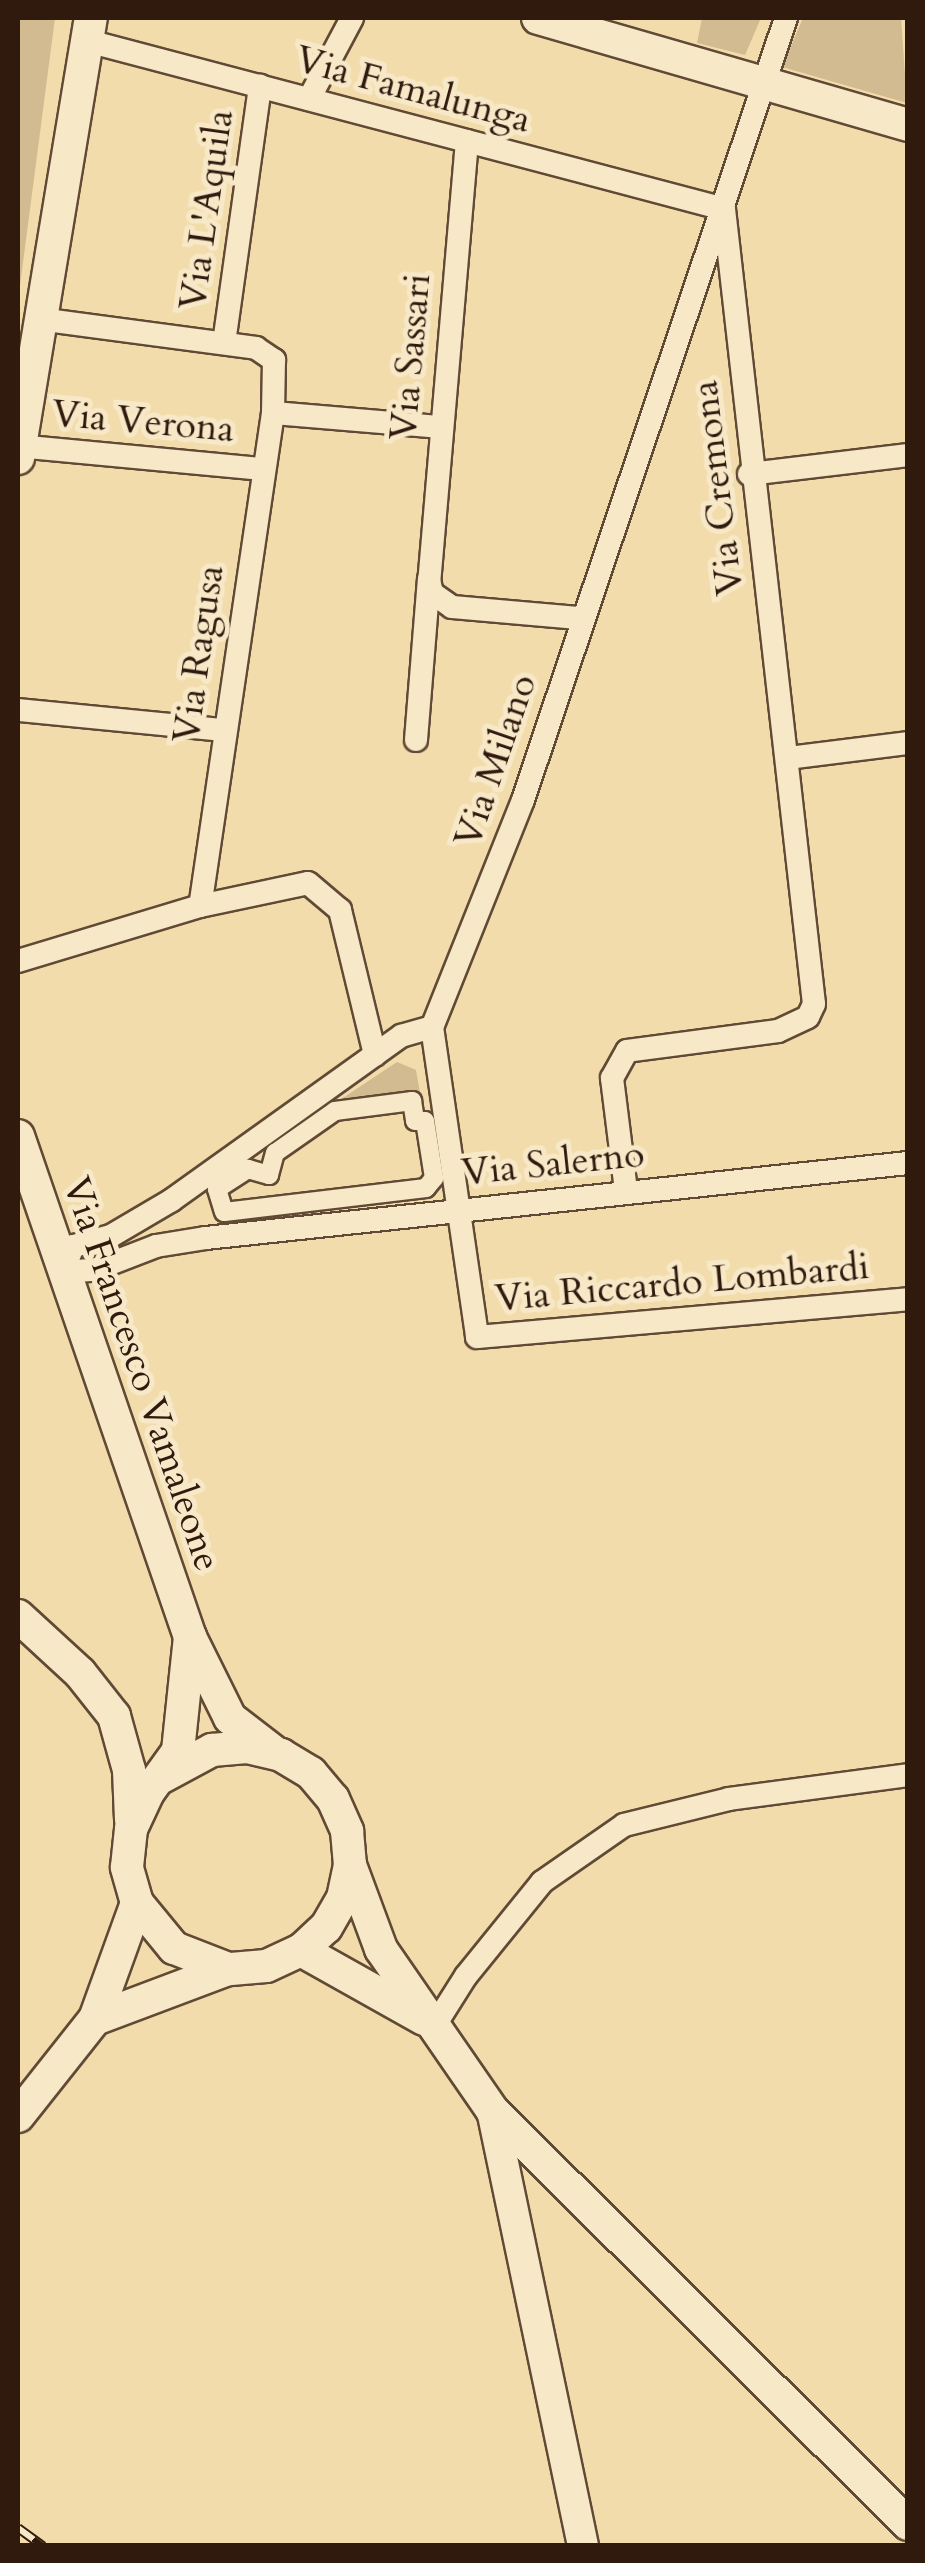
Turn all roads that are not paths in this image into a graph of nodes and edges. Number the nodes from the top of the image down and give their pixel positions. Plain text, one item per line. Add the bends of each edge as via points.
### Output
1 (352, 18) edge
2 (538, 18) edge
3 (786, 18) edge
4 (85, 25) edge
5 (603, 27) edge
6 (759, 85) junction
7 (260, 86) junction
8 (309, 99) junction
9 (908, 125) edge
10 (467, 141) junction
11 (724, 210) junction
12 (31, 328) edge
13 (224, 344) junction
14 (273, 412) junction
15 (439, 427) junction
16 (18, 450) edge
17 (908, 455) edge
18 (260, 469) junction
19 (749, 474) junction
20 (429, 580) junction
21 (580, 618) junction
22 (18, 710) edge
23 (223, 730) junction
24 (416, 740) dead end
25 (908, 743) edge
26 (788, 758) junction
27 (200, 906) junction
28 (18, 961) edge
29 (432, 1027) junction
30 (375, 1055) junction
31 (412, 1102) joint
32 (18, 1136) edge
33 (908, 1164) edge
34 (626, 1192) junction
35 (172, 1200) junction
36 (460, 1208) junction
37 (206, 1238) junction
38 (63, 1272) junction
39 (908, 1299) edge
40 (18, 1616) edge
41 (190, 1638) junction
42 (281, 1755) junction
43 (908, 1775) edge
44 (162, 1778) junction
45 (131, 1828) junction
46 (350, 1865) junction
47 (137, 1903) junction
48 (301, 1950) junction
49 (228, 1969) junction
50 (96, 2020) junction
51 (435, 2025) junction
52 (492, 2110) junction
53 (18, 2116) edge
54 (908, 2524) edge
55 (582, 2546) edge

1 - 8 street
2 - 5 main road
3 - 6 street, Via Milano
4 - 7 street, Via Famalunga
4 - 12 main road
5 - 6 main road
6 - 9 main road
6 - 11 street, Via Milano
7 - 8 street, Via Famalunga
7 - 13 street, Via L'Aquila
8 - 10 street, Via Famalunga
10 - 11 street, Via Famalunga
10 - 15 street, Via Sassari
11 - 19 street, Via Cremona
11 - 21 street, Via Milano
12 - 13 street
12 - 16 main road
13 - 14 street, Via Ragusa via 256,348 274,360
14 - 15 street
14 - 18 street, Via Ragusa
15 - 20 street, Via Sassari
16 - 18 street, Via Verona
17 - 19 street
18 - 23 street, Via Ragusa
19 - 26 street, Via Cremona
20 - 21 street via 432,593 452,607
20 - 24 street, Via Sassari
21 - 29 street, Via Milano via 523,800
22 - 23 street
23 - 27 street, Via Ragusa
25 - 26 street
26 - 34 street, Via Cremona via 814,1004 808,1018 778,1031 627,1051 612,1078
27 - 28 street
27 - 30 street via 308,883 327,893 340,910
29 - 30 street via 401,1036
29 - 36 street, Via Riccardo Lombardi
30 - 35 street
31 - 31 street via 335,1112 276,1153 269,1174 248,1170 218,1190 224,1212 426,1188 434,1178 425,1120 415,1121
32 - 38 main road, Via Francesco Vamaleone
33 - 34 street, Via Salerno
34 - 36 street, Via Salerno
35 - 37 street via 180,1223
35 - 38 street via 110,1236 73,1246
36 - 37 street, Via Salerno
36 - 39 street, Via Riccardo Lombardi via 476,1337
37 - 38 street, Via Salerno via 156,1246 94,1270
38 - 41 main road, Via Francesco Vamaleone
40 - 45 main road via 114,1716 128,1770
41 - 42 main road, Via Francesco Vamaleone via 230,1718
41 - 44 main road via 178,1751
42 - 44 main road via 247,1747 212,1750
42 - 46 main road via 311,1773 333,1799 347,1830
43 - 51 street via 729,1799 624,1825 542,1882
44 - 45 main road
45 - 47 main road via 127,1866
46 - 48 main road via 343,1898
46 - 51 main road via 381,1949
47 - 49 main road via 174,1948
47 - 50 main road
48 - 49 main road via 266,1966
48 - 51 main road
49 - 50 main road
50 - 53 main road
51 - 52 main road
52 - 54 main road
52 - 55 street

